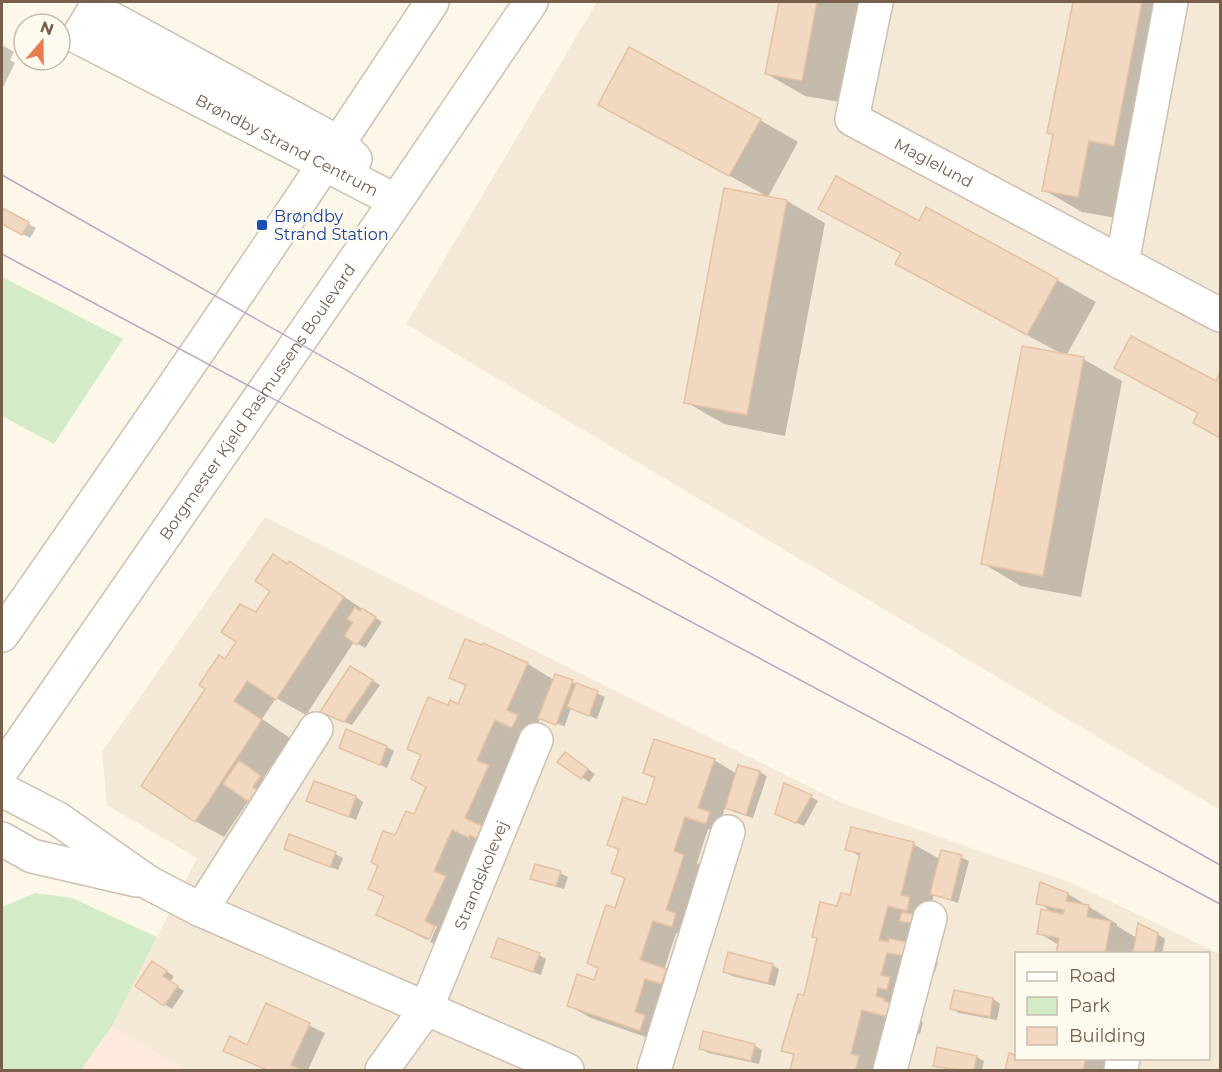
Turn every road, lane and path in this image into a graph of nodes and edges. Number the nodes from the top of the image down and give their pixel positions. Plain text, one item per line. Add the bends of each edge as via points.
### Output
1 (432, 2) edge
2 (531, 2) edge
3 (876, 2) edge
4 (1171, 2) edge
5 (96, 5) edge
6 (332, 153) junction
7 (396, 201) junction
8 (1122, 263) junction
9 (1221, 315) edge
10 (2, 634) edge
11 (316, 729) dead end
12 (536, 740) dead end
13 (2, 770) edge
14 (2, 790) edge
15 (728, 832) dead end
16 (2, 840) edge
17 (149, 883) junction
18 (201, 910) junction
19 (930, 918) dead end
20 (426, 1009) junction
21 (382, 1071) edge
22 (567, 1071) edge
23 (654, 1071) edge
24 (890, 1071) edge

1 - 6 street
2 - 7 street, Borgmester Kjeld Rasmussens Boulevard
3 - 8 street, Maglelund via 852,119
4 - 8 street
5 - 6 street, Brøndby Strand Centrum via 78,37
6 - 7 street, Brøndby Strand Centrum
6 - 10 street
7 - 13 street, Borgmester Kjeld Rasmussens Boulevard
8 - 9 street, Maglelund
11 - 18 street
12 - 20 street, Strandskolevej
14 - 17 street via 58,819
15 - 23 street
16 - 17 street via 32,856
17 - 18 street
18 - 20 street
19 - 24 street
20 - 21 street, Strandskolevej
20 - 22 street

